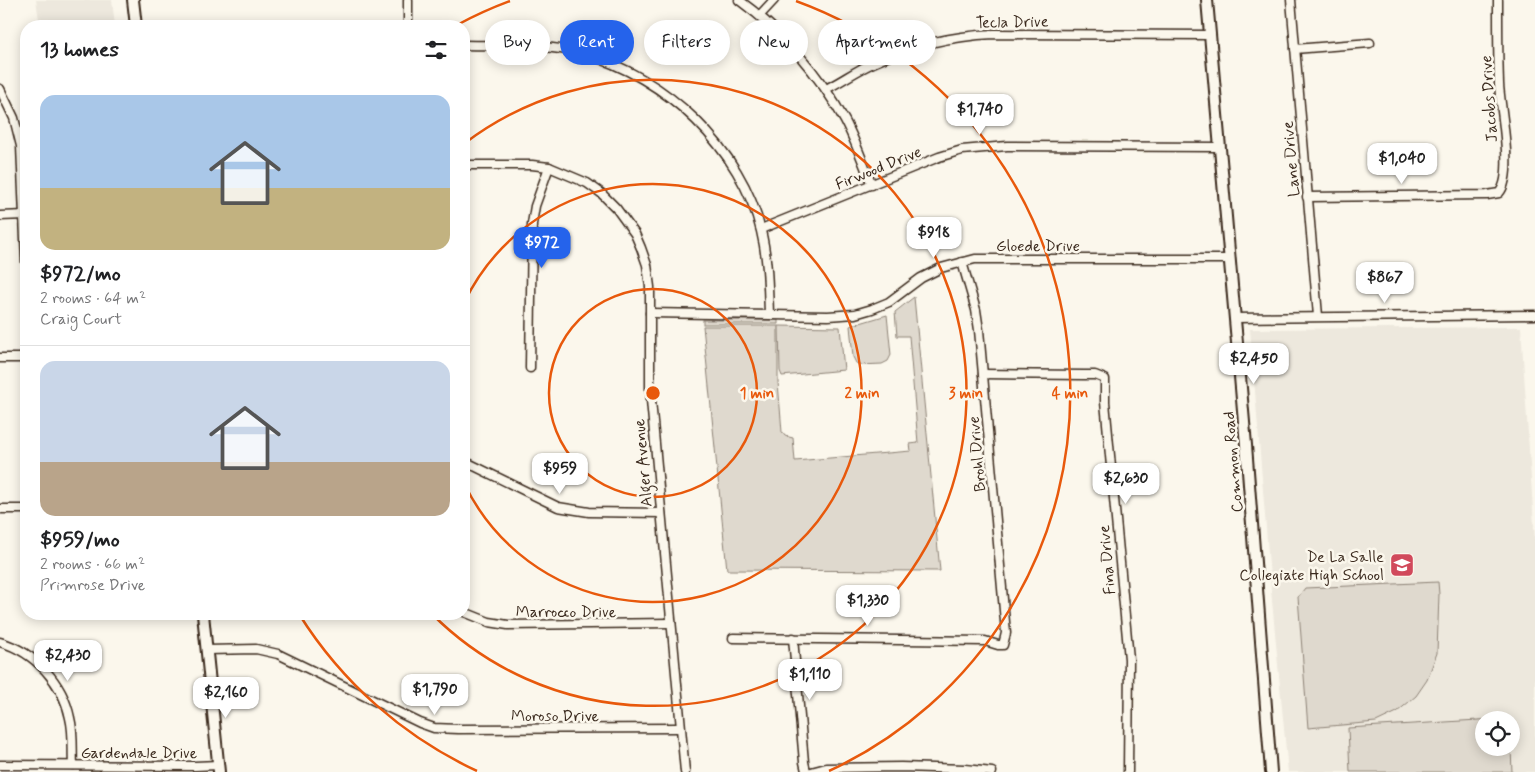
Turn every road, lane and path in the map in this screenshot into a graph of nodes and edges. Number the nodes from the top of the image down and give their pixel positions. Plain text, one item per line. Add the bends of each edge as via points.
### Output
1 (133, 0) edge
2 (408, 0) edge
3 (739, 0) edge
4 (774, 0) edge
5 (1207, 0) edge
6 (1291, 0) edge
7 (1498, 0) edge
8 (760, 15) junction
9 (135, 20) edge
10 (408, 20) edge
11 (1210, 35) junction
12 (1370, 43) dead end
13 (470, 45) edge
14 (1295, 49) junction
15 (0, 89) edge
16 (826, 89) junction
17 (20, 141) edge
18 (1219, 147) junction
19 (470, 165) edge
20 (549, 167) junction
21 (872, 185) junction
22 (1307, 197) junction
23 (20, 215) edge
24 (0, 216) edge
25 (761, 230) junction
26 (1229, 259) junction
27 (962, 262) junction
28 (650, 313) junction
29 (769, 314) junction
30 (1535, 314) edge
31 (1318, 316) junction
32 (1235, 318) junction
33 (0, 358) edge
34 (20, 358) edge
35 (530, 368) dead end
36 (983, 374) junction
37 (470, 464) edge
38 (0, 509) edge
39 (20, 509) edge
40 (661, 513) junction
41 (470, 614) edge
42 (204, 620) edge
43 (671, 623) junction
44 (733, 638) dead end
45 (793, 638) junction
46 (0, 642) edge
47 (207, 650) junction
48 (680, 728) junction
49 (0, 765) edge
50 (73, 765) junction
51 (218, 768) edge
52 (685, 772) edge
53 (809, 772) edge
54 (992, 772) edge
55 (1128, 772) edge
56 (1271, 772) edge

1 - 9 street
2 - 10 street
3 - 8 street
4 - 8 street
5 - 11 street, Common Road
6 - 14 street, Lane Drive
7 - 22 street, Jacobs Drive via 1499,86 1506,154 1505,185 1500,193 1487,196
8 - 16 street
11 - 16 street, Tecla Drive via 964,36 900,52
11 - 18 street, Common Road
12 - 14 street
13 - 25 street via 566,50 616,65 647,81 696,120 717,143 739,177
14 - 22 street, Lane Drive
15 - 17 street
16 - 21 street via 852,137
18 - 21 street, Firwood Drive via 980,147 940,157
18 - 26 street, Common Road
19 - 20 street, Alger Avenue
20 - 28 street, Alger Avenue via 601,193 627,222 647,265
20 - 35 street via 534,206 532,224
21 - 25 street, Firwood Drive
22 - 31 street, Lane Drive
23 - 24 street
25 - 29 street via 767,266
26 - 27 street, Gloede Drive via 988,259
26 - 32 street, Common Road
27 - 29 street, Gloede Drive via 921,278 889,302 855,314
27 - 36 street, Brohl Drive via 976,310
28 - 29 street, Gloede Drive
28 - 40 street, Alger Avenue via 650,389
30 - 31 street
31 - 32 street
32 - 56 street, Common Road
33 - 34 street
36 - 45 street, Brohl Drive via 1006,633 1002,645 985,641
36 - 55 street, Fina Drive via 1084,375 1105,379 1128,659
37 - 40 street via 558,507 589,512
38 - 39 street
40 - 43 street, Alger Avenue
41 - 43 street, Marrocco Drive via 508,625
42 - 47 street
43 - 48 street, Alger Avenue
44 - 45 street
45 - 53 street via 804,762
46 - 50 street via 30,656 56,684 71,721
47 - 48 street, Moroso Drive via 256,649 278,654 434,728
47 - 51 street
48 - 52 street, Alger Avenue
49 - 50 street, Gardendale Drive
50 - 51 street, Gardendale Drive
53 - 54 street via 826,768 901,767

